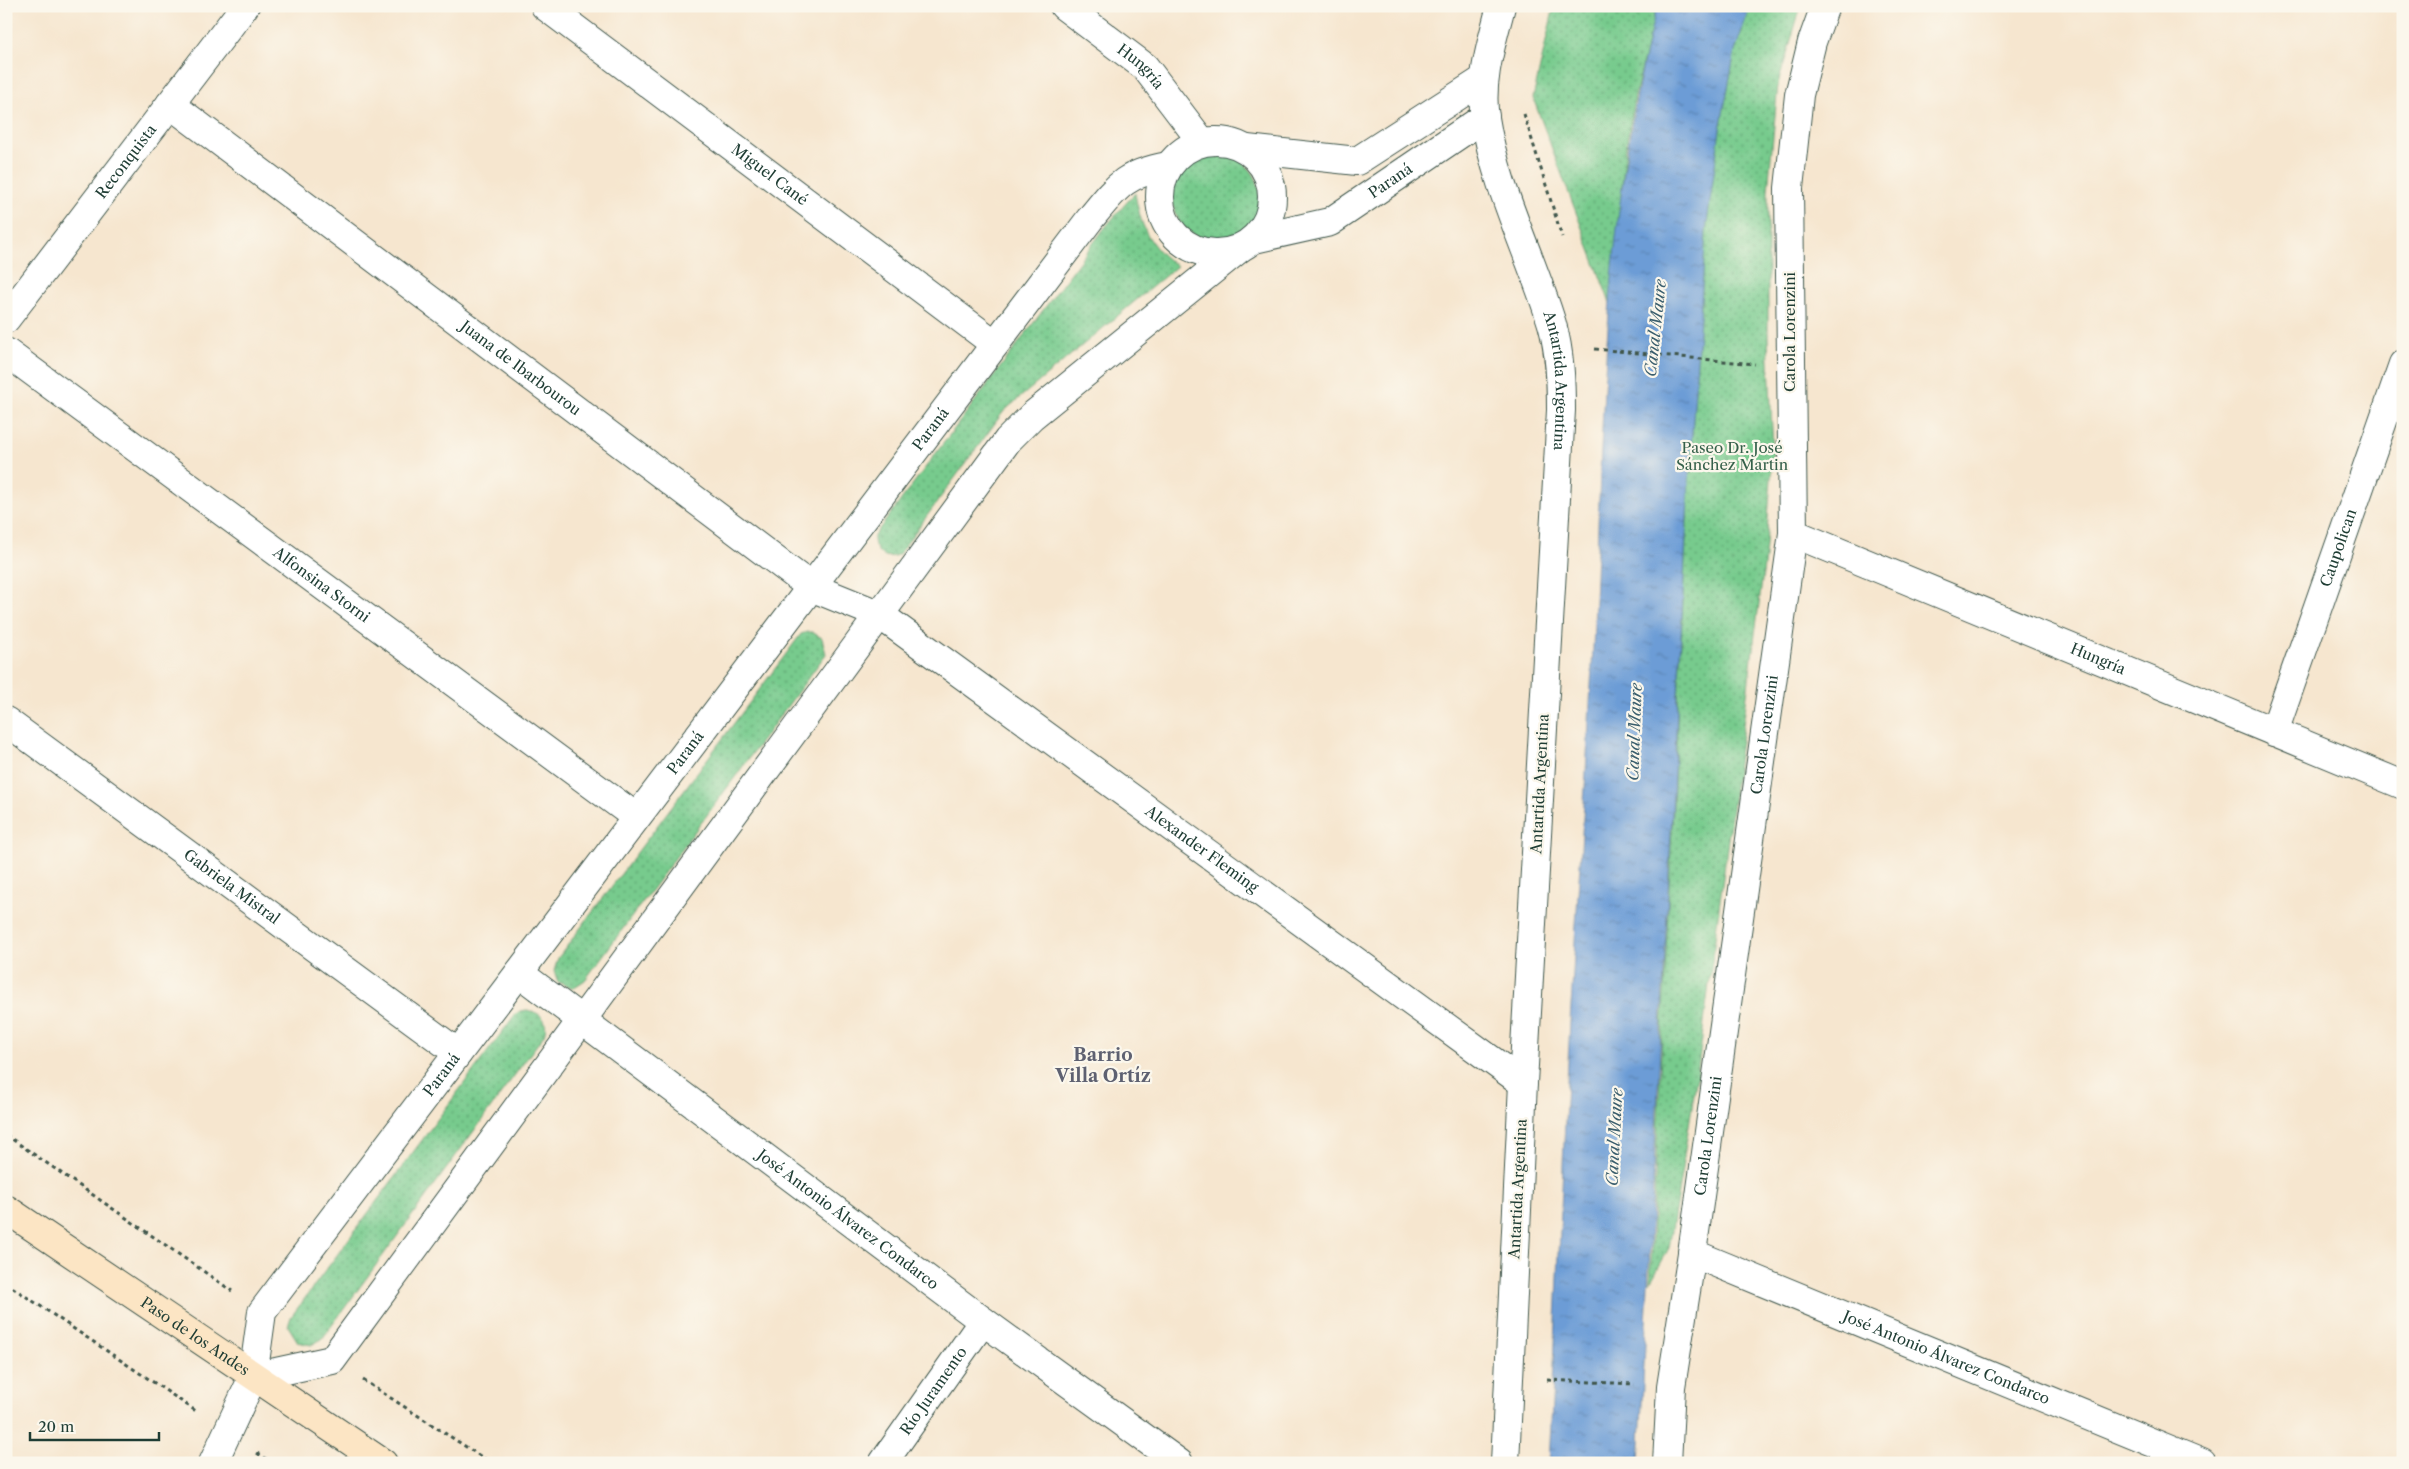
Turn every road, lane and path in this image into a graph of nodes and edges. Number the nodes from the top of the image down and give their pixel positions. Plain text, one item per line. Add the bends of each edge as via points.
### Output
1 (245, 6) edge
2 (545, 6) edge
3 (1064, 6) edge
4 (1501, 6) edge
5 (1825, 6) edge
6 (1484, 80) junction
7 (170, 104) junction
8 (1485, 117) junction
9 (1202, 142) junction
10 (1247, 149) junction
11 (1168, 166) junction
12 (1247, 244) junction
13 (6, 319) edge
14 (995, 344) junction
15 (1607, 350) dead end
16 (6, 352) edge
17 (2403, 364) edge
18 (1790, 368) junction
19 (1793, 533) junction
20 (811, 587) junction
21 (880, 614) junction
22 (6, 721) edge
23 (2274, 732) junction
24 (2403, 785) edge
25 (636, 817) junction
26 (519, 973) junction
27 (582, 1021) junction
28 (458, 1053) junction
29 (1523, 1083) junction
30 (6, 1209) edge
31 (1692, 1252) junction
32 (6, 1283) edge
33 (983, 1321) junction
34 (253, 1377) junction
35 (1554, 1381) dead end
36 (1643, 1384) dead end
37 (228, 1432) junction
38 (214, 1463) edge
39 (272, 1463) edge
40 (383, 1463) edge
41 (883, 1463) edge
42 (1179, 1463) edge
43 (1505, 1463) edge
44 (1667, 1463) edge
45 (2202, 1463) edge

1 - 7 street, Reconquista
2 - 14 street, Miguel Cané
3 - 9 street, Hungría via 1145,66
4 - 6 street
5 - 18 street, Carola Lorenzini via 1803,77 1793,138 1789,188
6 - 8 street
6 - 10 street via 1357,161
7 - 13 street, Reconquista
7 - 20 street, Juana de Ibarbourou
8 - 12 street, Paraná via 1330,222
8 - 29 street, Antartida Argentina via 1496,165 1552,324 1562,410
9 - 10 street via 1218,140
9 - 11 street via 1189,147
10 - 12 street via 1264,168 1273,192 1272,210 1266,224
11 - 12 street via 1161,184 1160,202 1164,220 1174,236 1189,247 1206,253 1223,253
11 - 14 street, Paraná via 1132,175 1120,184
12 - 21 street, Paraná via 1020,427
14 - 20 street, Paraná
15 - 18 path
16 - 25 street, Alfonsina Storni
17 - 23 street, Caupolican
18 - 19 street, Carola Lorenzini
19 - 23 street, Hungría
19 - 31 street, Carola Lorenzini
20 - 21 street, Juana de Ibarbourou
20 - 25 street, Paraná
21 - 27 street, Paraná
21 - 29 street, Alexander Fleming
22 - 28 street, Gabriela Mistral
23 - 24 street, Hungría
25 - 26 street, Paraná
26 - 27 street, José Antonio Álvarez Condarco
26 - 28 street, Paraná
27 - 33 street, José Antonio Álvarez Condarco
27 - 34 street, Paraná via 332,1360
28 - 34 street, Paraná via 262,1312
29 - 43 street, Antartida Argentina
30 - 34 main road, Paso de los Andes
31 - 44 street, Carola Lorenzini via 1671,1387
31 - 45 street, José Antonio Álvarez Condarco
32 - 37 path
33 - 41 street, Río Juramento
33 - 42 street, José Antonio Álvarez Condarco
34 - 37 street, Paraná
34 - 40 main road, Paso de los Andes
35 - 36 path
37 - 38 street, Paraná
37 - 39 path

